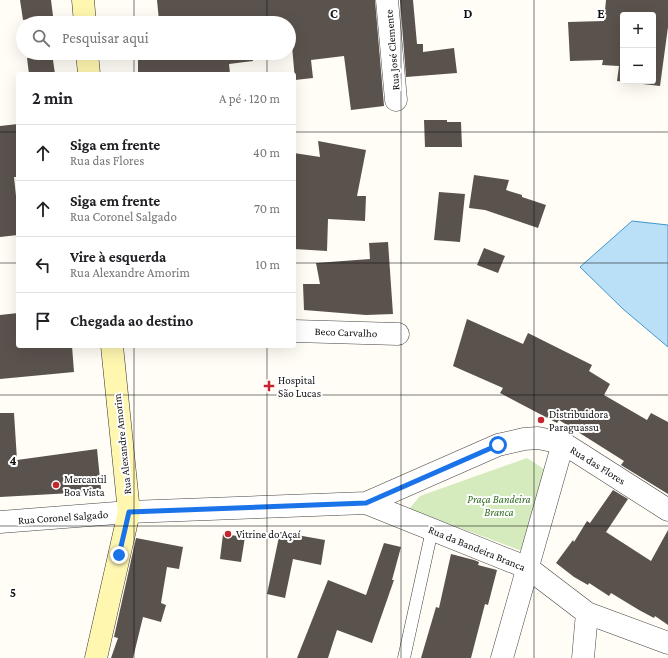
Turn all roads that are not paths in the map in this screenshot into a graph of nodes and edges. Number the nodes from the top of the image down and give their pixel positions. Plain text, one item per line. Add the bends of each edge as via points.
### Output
1 (83, 0) edge
2 (387, 0) edge
3 (84, 16) edge
4 (88, 60) edge
5 (89, 72) edge
6 (396, 100) dead end
7 (296, 330) edge
8 (398, 334) dead end
9 (112, 348) edge
10 (563, 443) junction
11 (366, 503) junction
12 (668, 510) edge
13 (129, 512) junction
14 (0, 522) edge
15 (432, 530) junction
16 (528, 568) junction
17 (587, 613) junction
18 (668, 643) edge
19 (96, 658) edge
20 (404, 658) edge
21 (502, 658) edge
22 (583, 658) edge

1 - 3 street
2 - 6 street, Rua José Clemente
4 - 5 street
7 - 8 street, Beco Carvalho
9 - 13 street, Rua Alexandre Amorim
10 - 11 street, Rua das Flores via 538,438 498,445
10 - 12 street, Rua das Flores
10 - 16 street
11 - 13 street, Rua Coronel Salgado
11 - 15 street, Rua da Bandeira Branca
13 - 14 street, Rua Coronel Salgado
13 - 19 street, Rua Alexandre Amorim
15 - 16 street, Rua da Bandeira Branca
15 - 20 lane
16 - 17 street, Rua da Bandeira Branca
16 - 21 street
17 - 18 street, Rua da Bandeira Branca
17 - 22 street

